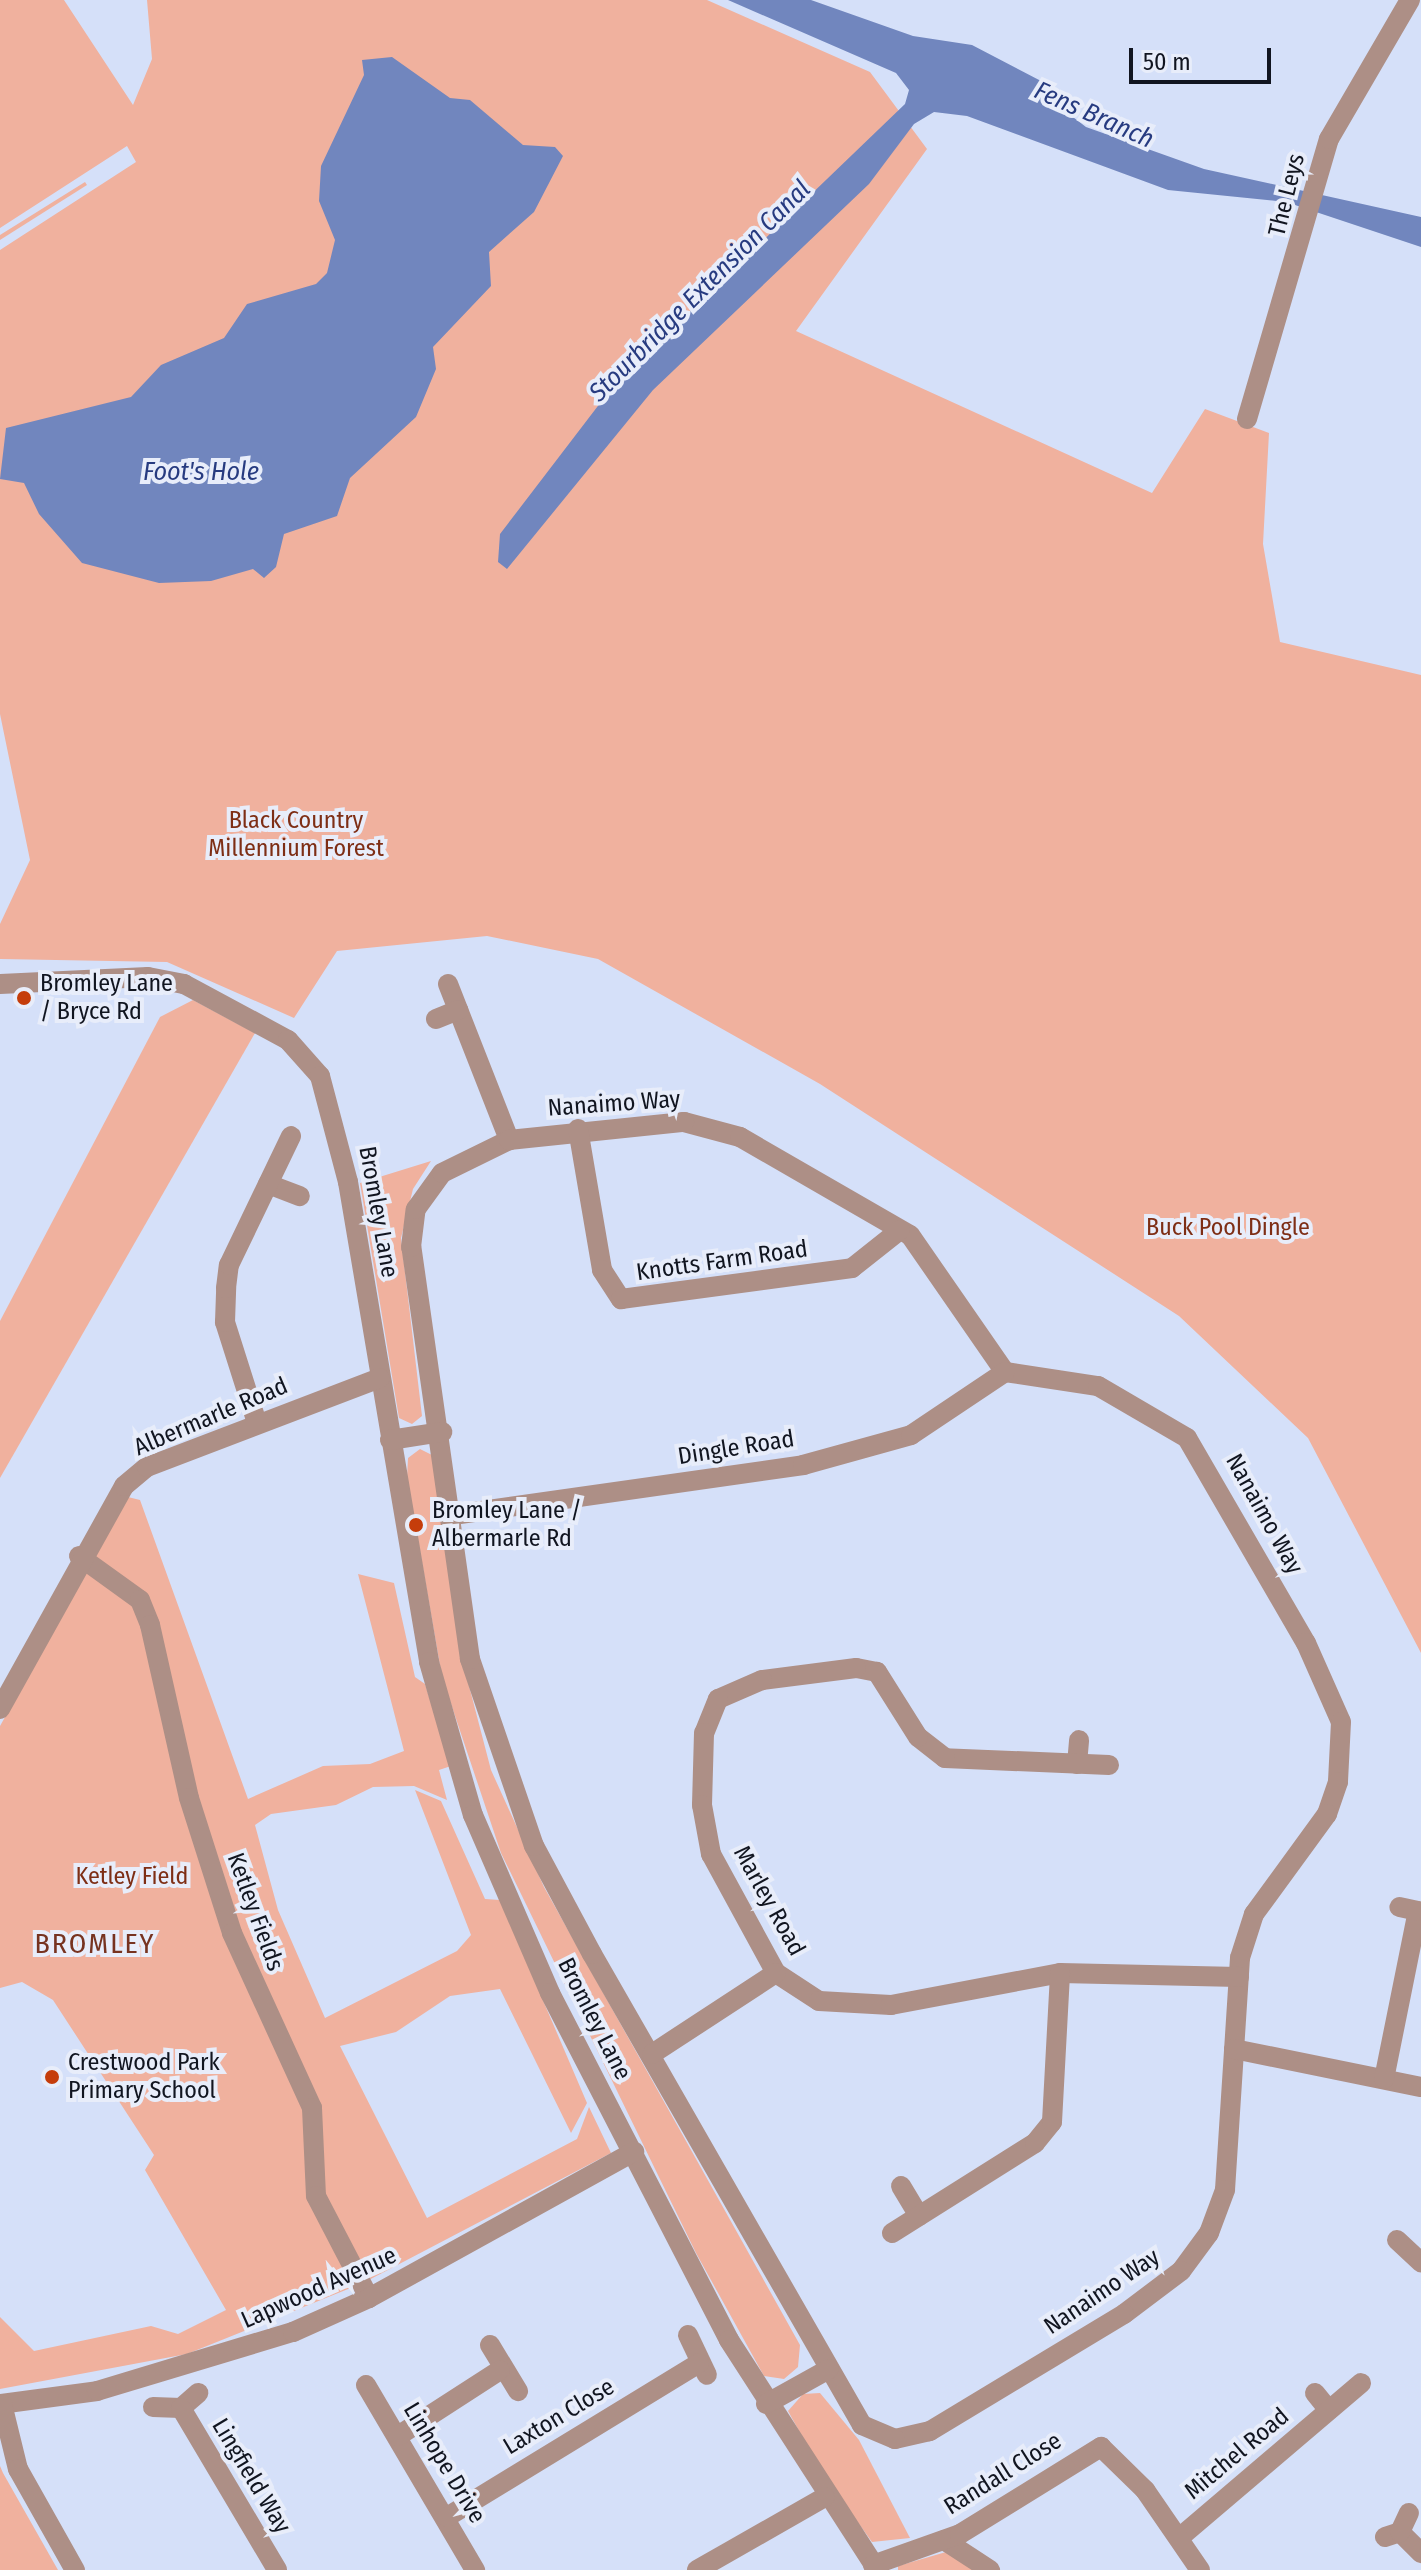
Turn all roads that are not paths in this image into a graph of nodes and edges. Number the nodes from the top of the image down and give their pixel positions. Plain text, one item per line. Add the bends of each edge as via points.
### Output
1 (1410, 0) edge
2 (1247, 419) dead end
3 (0, 984) edge
4 (448, 984) dead end
5 (458, 1010) junction
6 (436, 1019) dead end
7 (578, 1129) junction
8 (291, 1136) dead end
9 (509, 1140) junction
10 (268, 1184) junction
11 (300, 1196) dead end
12 (900, 1230) junction
13 (1005, 1372) junction
14 (380, 1378) junction
15 (257, 1423) junction
16 (442, 1432) junction
17 (390, 1440) junction
18 (453, 1515) junction
19 (79, 1556) junction
20 (0, 1709) edge
21 (1079, 1740) dead end
22 (1077, 1764) junction
23 (1109, 1765) dead end
24 (1413, 1910) edge
25 (776, 1973) junction
26 (1060, 1973) junction
27 (1239, 1977) junction
28 (1234, 2049) junction
29 (652, 2054) junction
30 (1384, 2079) junction
31 (1421, 2087) edge
32 (634, 2152) junction
33 (901, 2186) dead end
34 (919, 2216) junction
35 (892, 2233) dead end
36 (1398, 2239) dead end
37 (1421, 2262) edge
38 (369, 2298) junction
39 (688, 2335) dead end
40 (490, 2345) dead end
41 (829, 2369) junction
42 (500, 2370) junction
43 (1361, 2383) dead end
44 (366, 2385) dead end
45 (518, 2391) dead end
46 (198, 2393) dead end
47 (1315, 2393) dead end
48 (1, 2404) edge
49 (766, 2404) junction
50 (153, 2407) dead end
51 (181, 2408) junction
52 (1329, 2410) junction
53 (398, 2436) junction
54 (825, 2497) junction
55 (1409, 2513) dead end
56 (447, 2517) junction
57 (1179, 2538) junction
58 (944, 2540) junction
59 (1421, 2553) edge
60 (708, 2567) edge
61 (875, 2567) edge
62 (75, 2570) edge
63 (277, 2570) edge
64 (475, 2570) edge
65 (990, 2570) edge
66 (1200, 2570) edge

1 - 2 street, The Leys via 1329,139
3 - 14 street, Bromley Lane via 148,977 199,989 311,1060 330,1102
4 - 5 street
5 - 6 street
5 - 9 street
7 - 9 street, Nanaimo Way
7 - 12 street, Nanaimo Way via 684,1122 740,1137
7 - 12 street, Knotts Farm Road via 602,1270 621,1299 852,1268
8 - 10 street
9 - 16 street, Nanaimo Way via 442,1173 413,1224
10 - 11 street
10 - 15 street via 229,1265 226,1300 225,1322
12 - 13 street, Nanaimo Way via 950,1284
13 - 18 street, Dingle Road via 911,1435 803,1465
13 - 27 street, Nanaimo Way via 1098,1386 1146,1407 1187,1438 1335,1700 1341,1722 1332,1799 1316,1836 1254,1914
14 - 15 street, Albermarle Road
14 - 17 street, Bromley Lane
15 - 19 street, Albermarle Road via 147,1467 124,1486
16 - 17 street
16 - 18 street, Bromley Lane
17 - 32 street, Bromley Lane via 429,1662 473,1815 550,1993
18 - 29 street, Bromley Lane via 470,1659 497,1756 534,1846
19 - 20 street, Albermarle Road
19 - 38 street, Ketley Fields via 140,1600 150,1625 189,1798 232,1933 312,2108 316,2196
21 - 22 street
22 - 23 street, Marley Road
22 - 25 street, Marley Road via 945,1758 926,1747 877,1672 867,1669 762,1680 718,1699 704,1733 702,1805 711,1854
24 - 30 street
25 - 26 street, Marley Road via 819,2001 862,2005
25 - 29 street
26 - 27 street, Marley Road
26 - 34 street via 1059,2092 1052,2122 1035,2143
27 - 28 street, Nanaimo Way
28 - 30 street
28 - 41 street, Nanaimo Way via 1220,2212 1197,2251 1153,2294 912,2436 886,2437 862,2425
29 - 41 street, Bromley Lane
30 - 31 street
32 - 38 street, Lapwood Avenue
32 - 49 street, Bromley Lane
33 - 34 street
34 - 35 street
36 - 37 street
38 - 48 street, Lapwood Avenue via 222,2359 97,2391
39 - 56 street, Laxton Close via 703,2369
40 - 42 street
41 - 49 street
42 - 45 street
42 - 53 street
43 - 52 street, Mitchel Road
44 - 53 street, Linhope Drive
46 - 51 street, Lingfield Way
47 - 52 street, Mitchel Road
48 - 62 street via 18,2469
49 - 54 street, Bromley Lane
50 - 51 street, Lingfield Way
51 - 63 street, Lingfield Way
52 - 57 street, Mitchel Road
53 - 56 street, Linhope Drive
54 - 60 street
54 - 61 street, Bromley Lane
55 - 59 street via 1392,2535
56 - 64 street, Linhope Drive
57 - 58 street, Randall Close via 1119,2460 1101,2447
57 - 66 street, Randall Close
58 - 61 street, Randall Close
58 - 65 street

